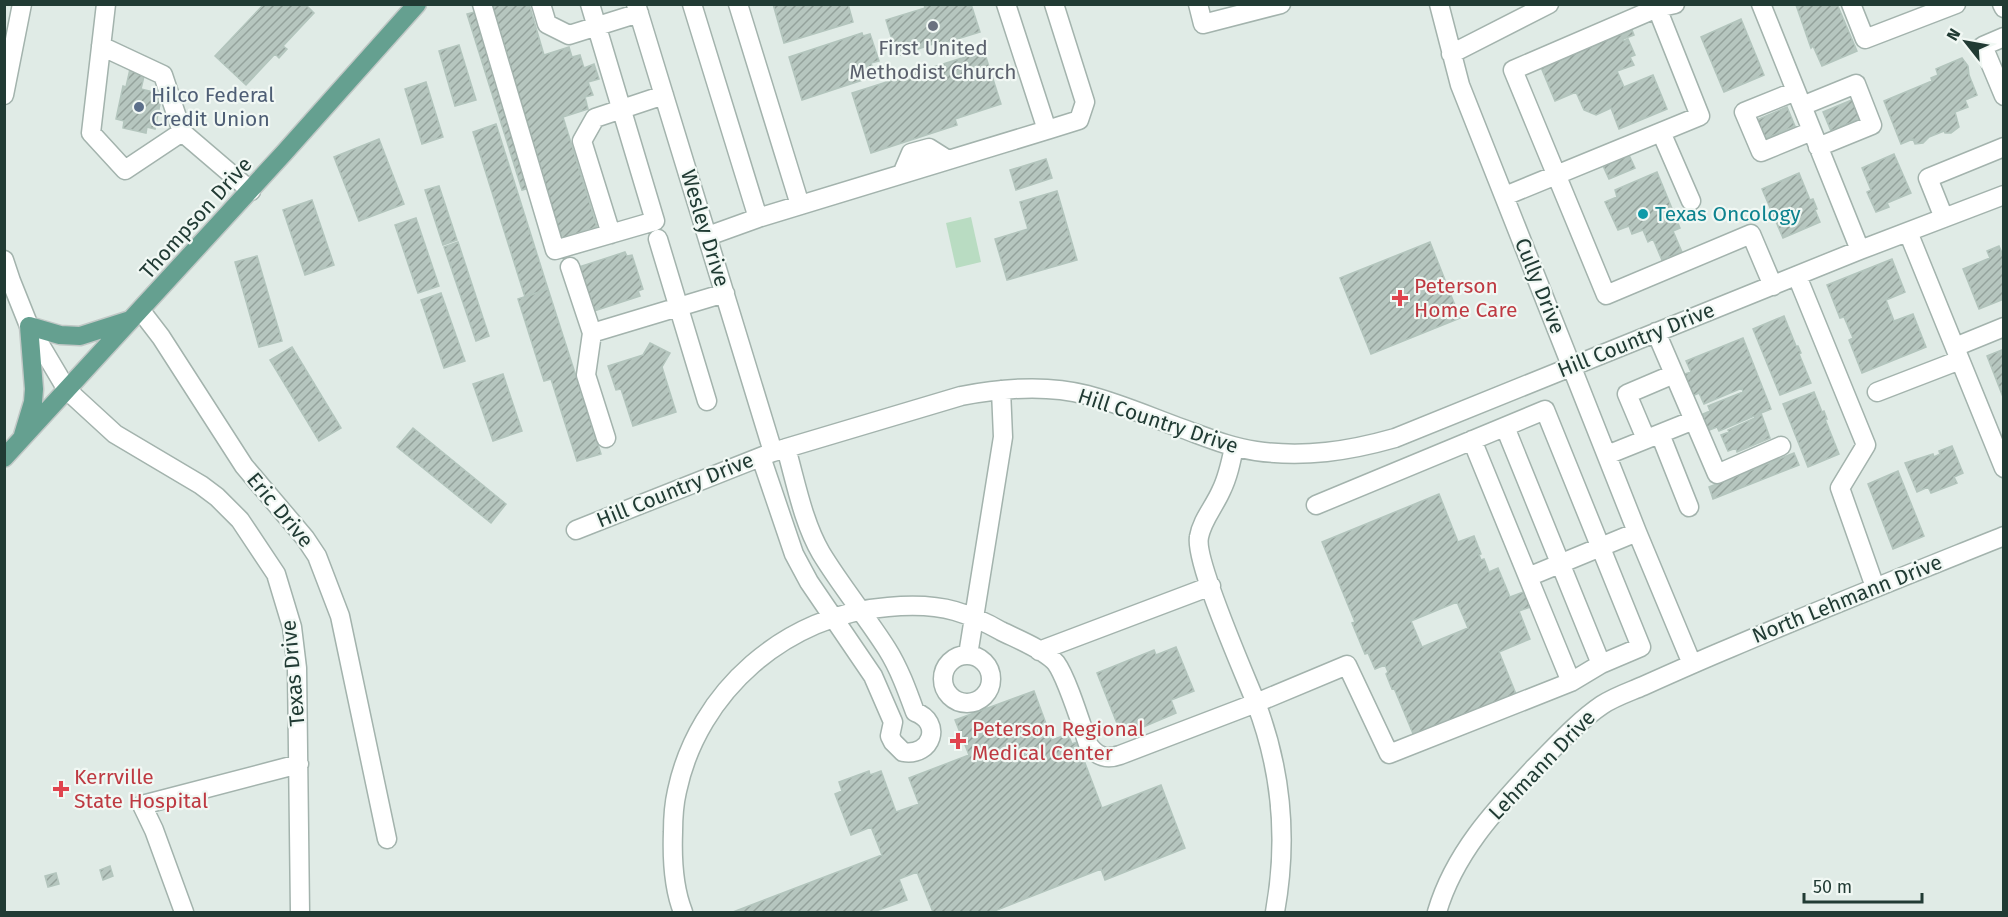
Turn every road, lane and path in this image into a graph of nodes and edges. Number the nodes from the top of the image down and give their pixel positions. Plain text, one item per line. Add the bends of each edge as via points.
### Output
1 (22, 4) edge
2 (105, 4) edge
3 (417, 4) edge
4 (482, 4) edge
5 (541, 4) edge
6 (590, 4) edge
7 (692, 4) edge
8 (738, 4) edge
9 (1006, 4) edge
10 (1054, 4) edge
11 (1198, 4) edge
12 (1281, 4) edge
13 (1439, 4) edge
14 (1550, 4) edge
15 (1761, 4) edge
16 (1851, 4) edge
17 (1956, 4) edge
18 (1666, 6) edge
19 (638, 9) edge
20 (1530, 9) edge
21 (597, 27) junction
22 (2004, 37) edge
23 (101, 46) junction
24 (1451, 54) junction
25 (4, 95) edge
26 (664, 95) junction
27 (2004, 96) edge
28 (1799, 98) junction
29 (621, 109) junction
30 (1047, 130) junction
31 (182, 132) junction
32 (1661, 132) junction
33 (1815, 139) junction
34 (2004, 147) edge
35 (1556, 175) junction
36 (251, 190) junction
37 (2004, 195) edge
38 (1505, 196) junction
39 (1691, 201) dead end
40 (800, 205) junction
41 (758, 218) junction
42 (1944, 218) junction
43 (1908, 232) junction
44 (611, 234) junction
45 (708, 236) junction
46 (658, 239) dead end
47 (1860, 250) junction
48 (4, 260) edge
49 (570, 267) dead end
50 (1797, 276) junction
51 (1773, 286) junction
52 (725, 293) junction
53 (680, 307) junction
54 (137, 315) junction
55 (29, 326) junction
56 (2004, 327) edge
57 (1656, 332) junction
58 (592, 333) junction
59 (1957, 353) junction
60 (1572, 366) junction
61 (1674, 374) junction
62 (67, 390) junction
63 (1001, 390) junction
64 (1877, 392) dead end
65 (707, 401) dead end
66 (1694, 420) junction
67 (1995, 425) edge
68 (1504, 427) junction
69 (1653, 436) junction
70 (606, 438) dead end
71 (21, 440) junction
72 (1472, 440) junction
73 (1781, 446) dead end
74 (1999, 446) edge
75 (1234, 447) junction
76 (773, 452) junction
77 (1607, 455) junction
78 (4, 458) edge
79 (2004, 468) edge
80 (1316, 505) dead end
81 (1689, 507) dead end
82 (576, 530) dead end
83 (1637, 532) junction
84 (2004, 536) edge
85 (1601, 547) junction
86 (1560, 564) junction
87 (1528, 577) junction
88 (1210, 586) junction
89 (1875, 587) junction
90 (858, 610) junction
91 (833, 616) junction
92 (974, 617) junction
93 (1038, 651) junction
94 (968, 655) junction
95 (1601, 664) junction
96 (1692, 664) junction
97 (1571, 682) junction
98 (953, 698) junction
99 (1256, 703) junction
100 (926, 718) junction
101 (299, 764) junction
102 (387, 839) dead end
103 (184, 912) edge
104 (300, 912) edge
105 (683, 912) edge
106 (1275, 912) edge
107 (1437, 912) edge

1 - 25 street
2 - 23 street
3 - 36 main road, Thompson Drive
4 - 44 street via 555,250
5 - 21 street via 547,24 569,36
6 - 21 street
7 - 41 street
8 - 40 street
9 - 30 street
10 - 30 street via 1085,102 1079,120
11 - 12 street via 1203,24
13 - 24 street, Cully Drive
14 - 20 street
15 - 28 street
16 - 17 street via 1865,39
18 - 32 street via 1700,116
18 - 35 street via 1512,70
19 - 21 street
19 - 26 street, Wesley Drive
20 - 24 street
21 - 29 street
22 - 27 street via 1983,46
23 - 31 street via 163,75
23 - 31 street via 91,134 125,170
24 - 38 street, Cully Drive
26 - 29 street
26 - 45 street, Wesley Drive
28 - 33 street
28 - 33 street via 1744,112 1761,152
28 - 33 street via 1856,84 1872,125
29 - 44 street via 595,118 582,141
29 - 44 street via 655,221
30 - 40 street via 948,160 929,148 911,153 902,174
31 - 36 street
32 - 35 street
32 - 39 street
33 - 47 street
34 - 42 street via 1928,178
35 - 38 street
35 - 51 street via 1606,295 1751,234
36 - 54 main road, Thompson Drive
37 - 42 street, Hill Country Drive
38 - 60 street, Cully Drive
40 - 41 street
41 - 45 street
42 - 43 street, Hill Country Drive
43 - 47 street, Hill Country Drive
43 - 59 street
45 - 52 street, Wesley Drive
46 - 53 street
47 - 50 street, Hill Country Drive
48 - 55 street, Texas Drive
49 - 58 street
50 - 51 street, Hill Country Drive
50 - 89 street via 1866,444 1840,488
51 - 57 street, Hill Country Drive
52 - 53 street
52 - 76 street, Wesley Drive
53 - 58 street
53 - 65 street
54 - 55 main road via 80,336
54 - 62 main road, Thompson Drive
54 - 102 street, Eric Drive via 161,337 244,466 317,556 340,616
55 - 62 street, Texas Drive
55 - 71 main road via 34,389
56 - 59 street
57 - 60 street, Hill Country Drive
57 - 61 street
58 - 70 street via 586,375
59 - 64 street
59 - 67 street
60 - 75 street, Hill Country Drive via 1395,438 1363,447 1311,454
60 - 77 street, Cully Drive
61 - 66 street
61 - 69 street via 1627,394
62 - 71 main road, Thompson Drive
62 - 101 street, Texas Drive via 115,434 217,497 263,552 276,574 292,627
63 - 75 street, Hill Country Drive via 1040,389 1086,395
63 - 76 street, Hill Country Drive via 961,396
63 - 92 street via 1003,437
66 - 69 street
66 - 73 street via 1717,474
67 - 74 street
68 - 72 street
68 - 85 street via 1545,410
68 - 86 street
69 - 77 street
69 - 81 street
71 - 78 main road, Thompson Drive
72 - 80 street
72 - 87 street
74 - 79 street
75 - 88 street via 1223,487 1199,534 1198,550
76 - 82 street, Hill Country Drive
76 - 90 street via 814,540
76 - 91 street via 794,554
77 - 83 street, Cully Drive
83 - 85 street
83 - 96 street, Cully Drive
84 - 89 street, North Lehmann Drive
85 - 86 street
85 - 95 street via 1641,647
86 - 87 street
86 - 95 street
87 - 97 street
88 - 93 street
88 - 99 street
89 - 96 street, North Lehmann Drive
90 - 91 street
90 - 92 street via 924,606
90 - 100 street via 895,664 915,712
91 - 100 street via 876,682 893,722 890,736 897,748 910,753 924,748 931,737
91 - 105 street via 780,642 749,666 698,732 683,767 675,804 673,866
92 - 93 street
92 - 94 street
93 - 99 street via 1059,668 1088,744 1106,758
94 - 98 street via 956,657 946,668 944,685
94 - 98 street via 978,657 989,668 989,690 969,703
95 - 97 street
96 - 107 street, Lehmann Drive via 1604,704 1551,751 1474,837 1456,864
97 - 99 street via 1389,754 1347,665
98 - 100 street
99 - 106 street via 1275,760 1283,820 1283,861
101 - 103 street via 142,805
101 - 104 street, Texas Drive

